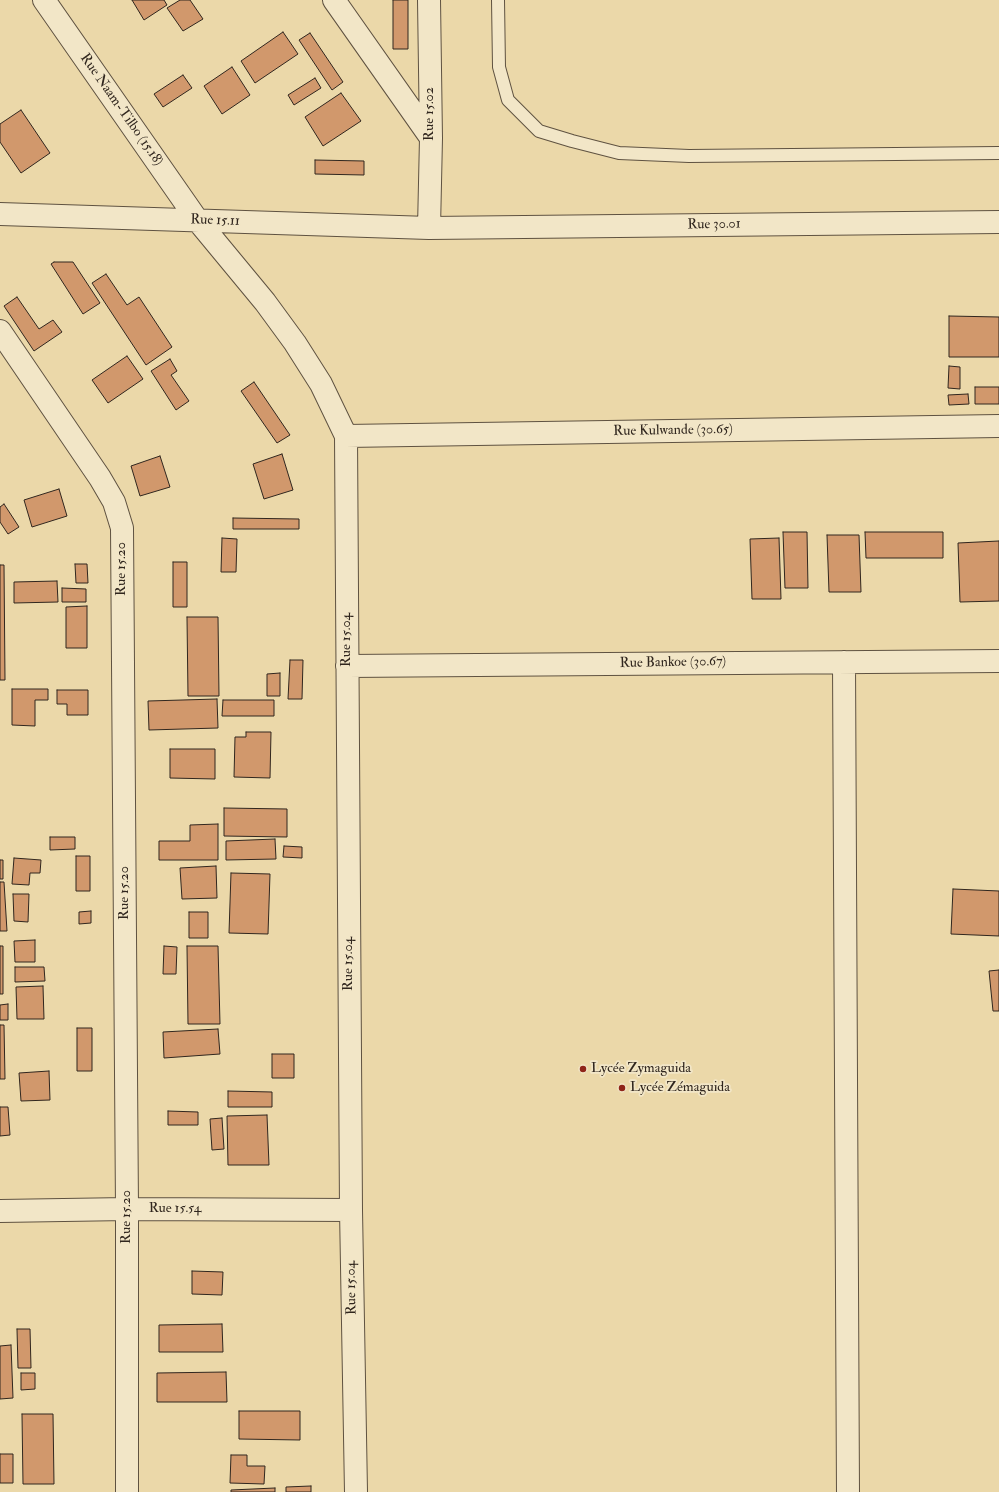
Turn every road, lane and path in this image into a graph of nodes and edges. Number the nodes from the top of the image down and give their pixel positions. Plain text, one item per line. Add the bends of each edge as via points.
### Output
1 (44, 0) edge
2 (334, 0) edge
3 (429, 0) edge
4 (498, 0) edge
5 (431, 138) junction
6 (999, 152) edge
7 (0, 214) edge
8 (198, 221) junction
9 (999, 222) edge
10 (429, 228) junction
11 (0, 331) edge
12 (999, 426) edge
13 (346, 436) junction
14 (999, 661) edge
15 (844, 662) junction
16 (347, 666) junction
17 (127, 1209) junction
18 (351, 1210) junction
19 (0, 1211) edge
20 (127, 1492) edge
21 (356, 1492) edge
22 (848, 1492) edge

1 - 8 street, Rue Naam-Tilbo (15.18)
2 - 5 street
3 - 5 street, Rue 15.02
4 - 6 lane via 499,66 508,100 539,130 572,141 619,153 689,156
5 - 10 street, Rue 15.02
7 - 8 street, Rue 15.11
8 - 10 street, Rue 15.11
8 - 13 street, Rue Naam-Tilbo (15.18) via 265,302 295,343 321,384
9 - 10 street, Rue 30.01
11 - 17 street, Rue 15.20 via 100,478 114,502 122,528
12 - 13 street, Rue Kulwande (30.65)
13 - 16 street, Rue 15.04
14 - 15 street, Rue Bankoe (30.67)
15 - 16 street, Rue Bankoe (30.67)
15 - 22 street
16 - 18 street, Rue 15.04
17 - 18 street, Rue 15.54
17 - 19 street, Rue 15.54
17 - 20 street, Rue 15.20
18 - 21 street, Rue 15.04

